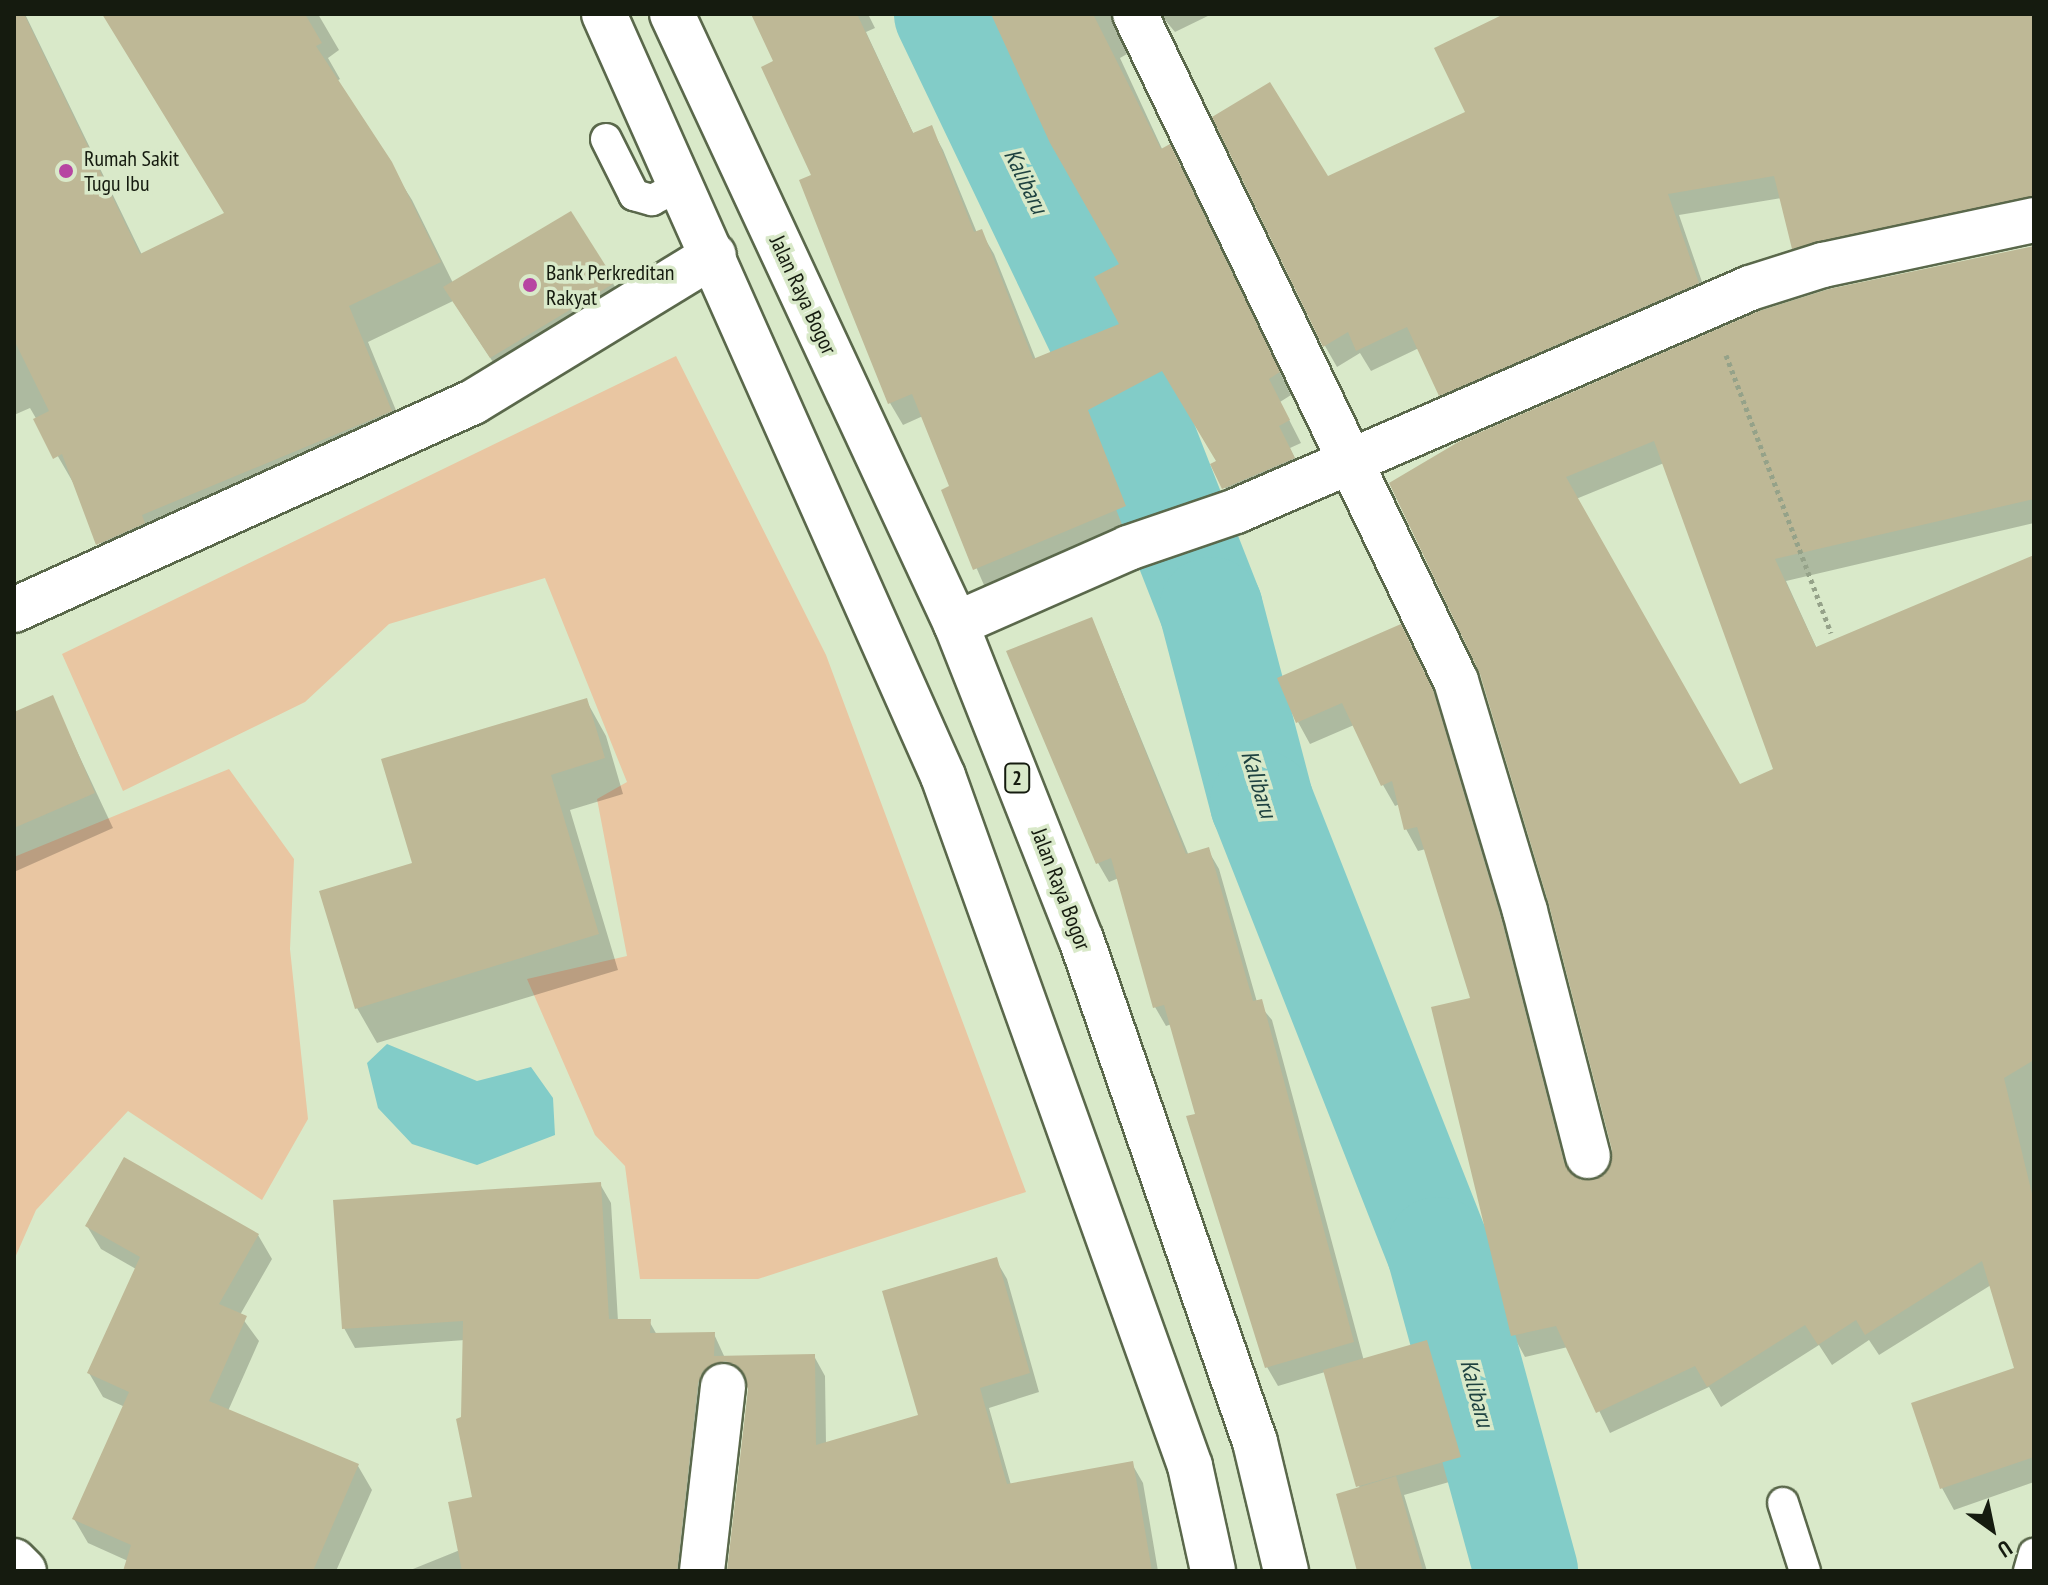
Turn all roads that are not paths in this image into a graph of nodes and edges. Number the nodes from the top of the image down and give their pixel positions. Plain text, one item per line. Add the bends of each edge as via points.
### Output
1 (604, 14) edge
2 (672, 14) edge
3 (1135, 14) edge
4 (606, 139) dead end
5 (682, 185) junction
6 (2034, 220) edge
7 (714, 255) junction
8 (1347, 462) junction
9 (14, 610) edge
10 (956, 624) junction
11 (1588, 1156) dead end
12 (723, 1386) dead end
13 (1783, 1503) dead end
14 (2034, 1554) edge
15 (14, 1561) edge
16 (24, 1571) edge
17 (702, 1571) edge
18 (1213, 1571) edge
19 (1286, 1571) edge
20 (1805, 1571) edge
21 (2029, 1571) edge

1 - 5 main road
2 - 10 main road, Jalan Raya Bogor / 2
3 - 8 main road
4 - 5 lane via 634,195 652,200
5 - 7 main road
6 - 8 main road via 1823,265 1709,305
7 - 9 main road via 473,402
7 - 18 main road via 943,776 1190,1466
8 - 10 main road via 1236,511 1128,548
8 - 11 main road via 1456,681 1525,911
10 - 19 main road, Jalan Raya Bogor / 2 via 1086,954 1255,1442
12 - 17 main road
13 - 20 lane
14 - 21 lane
15 - 16 main road

